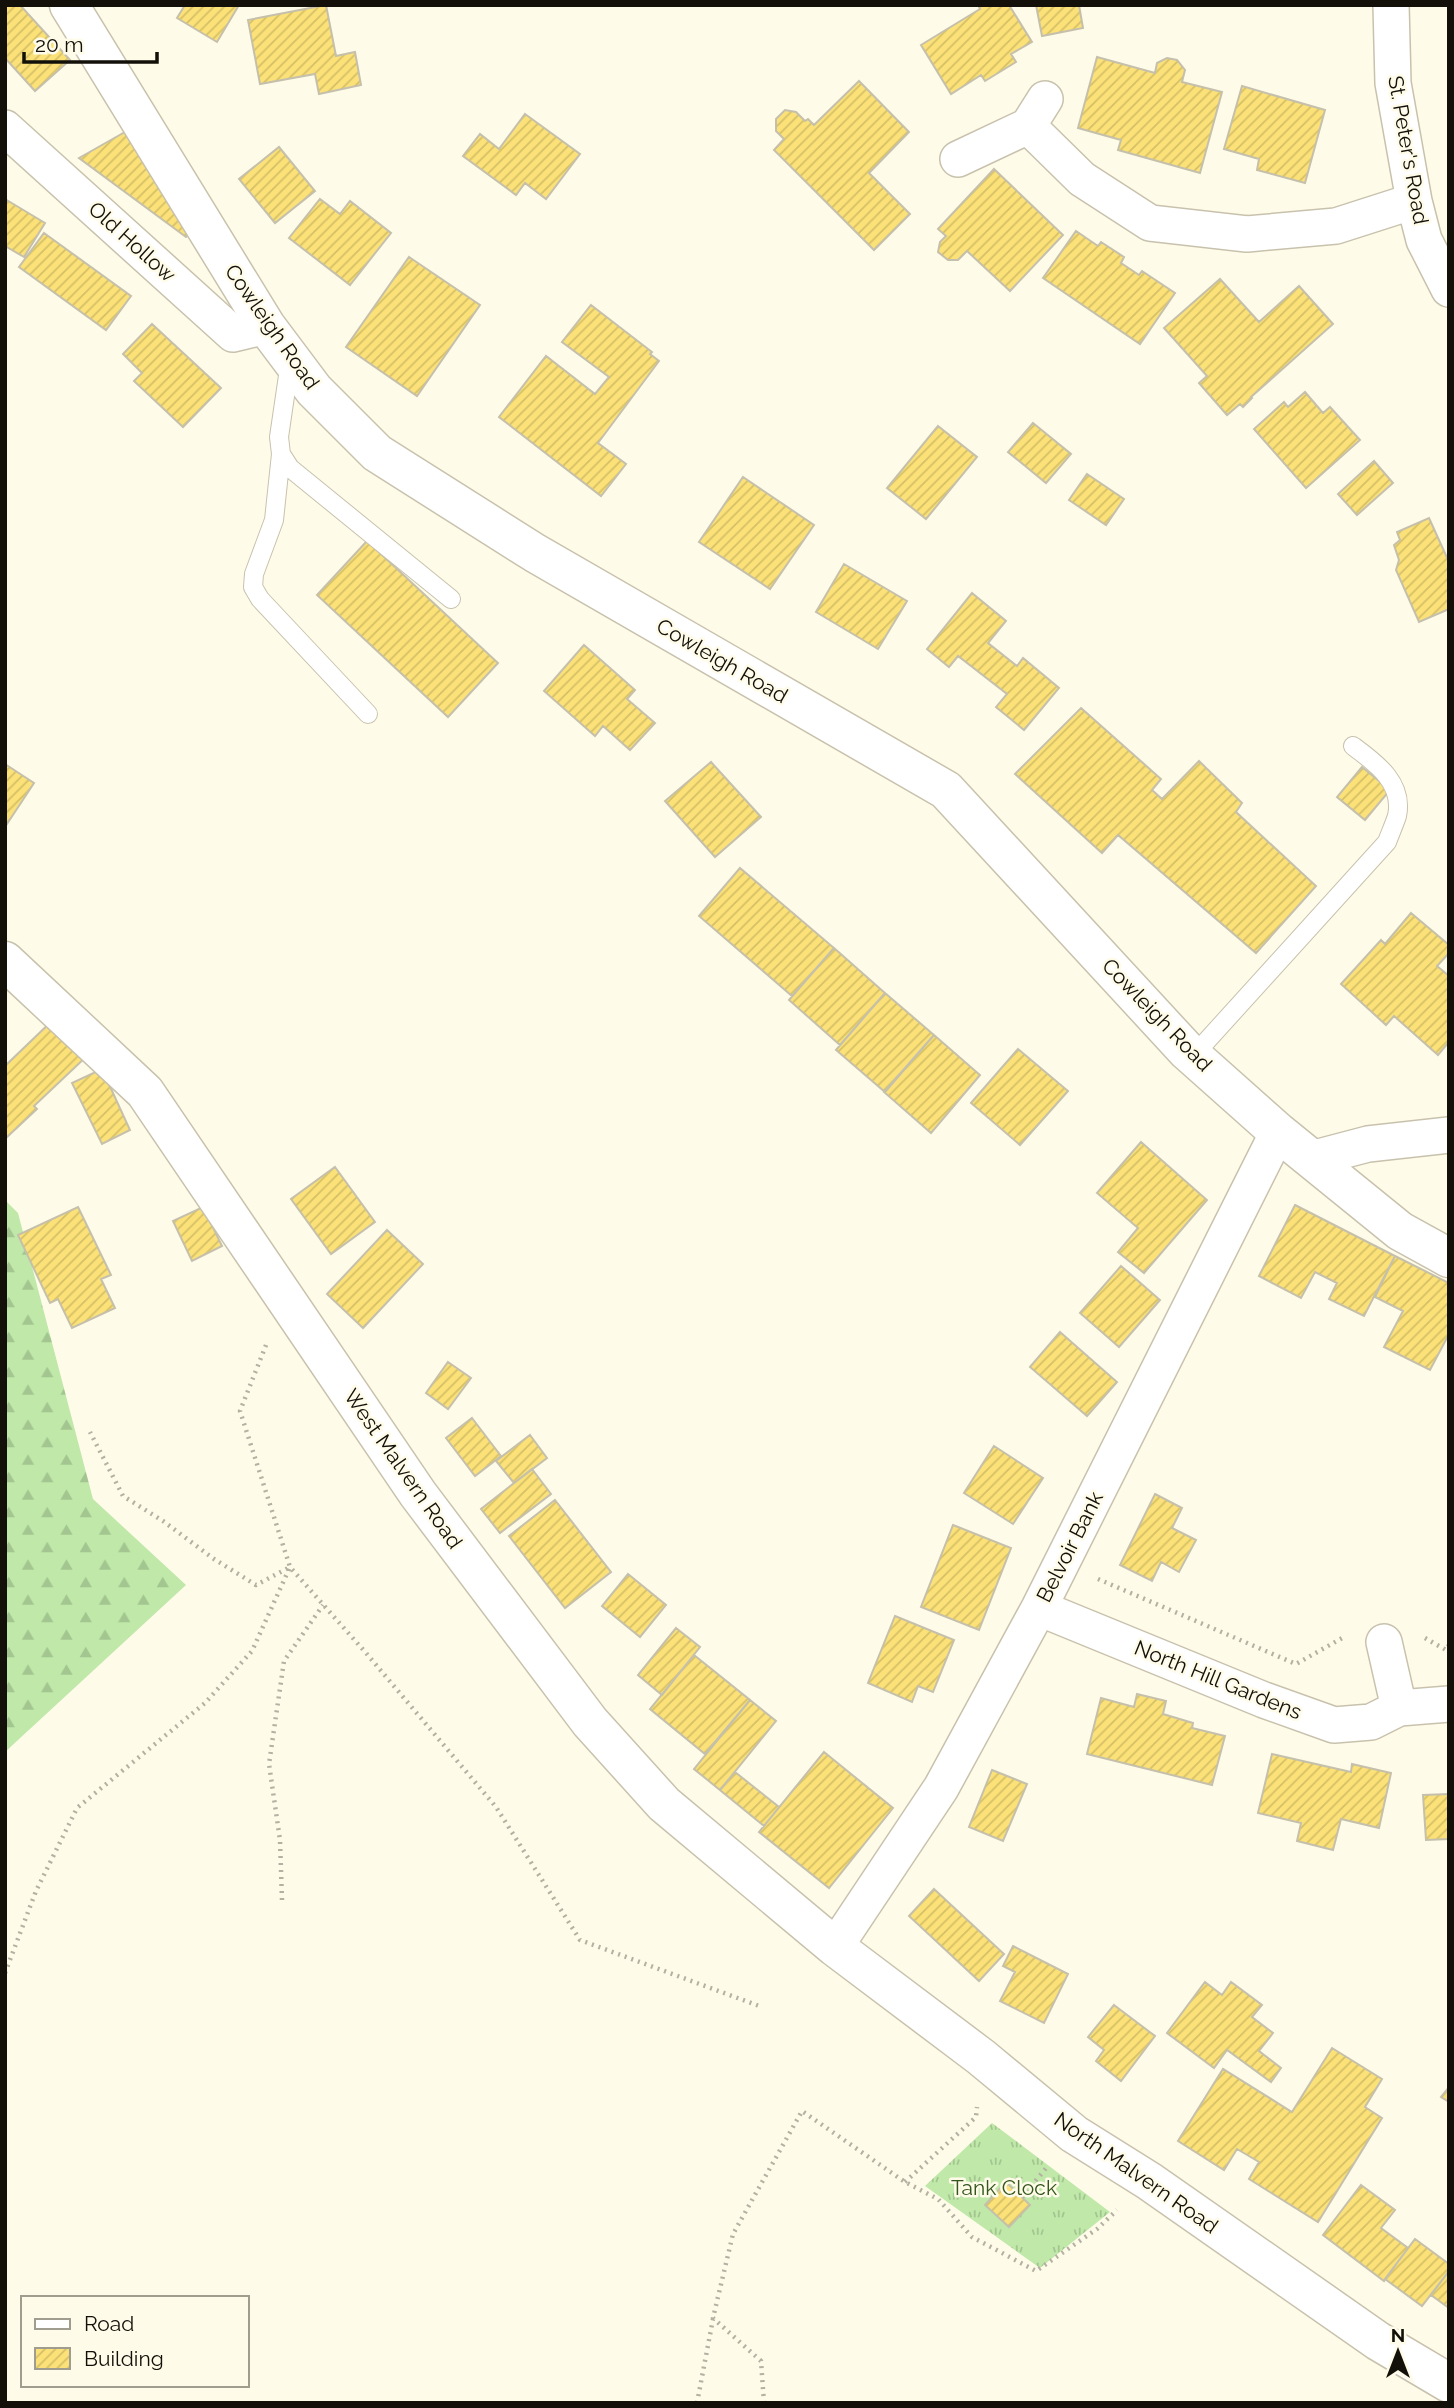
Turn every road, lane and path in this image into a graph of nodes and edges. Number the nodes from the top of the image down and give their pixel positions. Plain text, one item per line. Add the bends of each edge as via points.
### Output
1 (69, 5) edge
2 (1391, 5) edge
3 (5, 128) edge
4 (958, 159) dead end
5 (1414, 201) junction
6 (1449, 289) edge
7 (266, 326) junction
8 (290, 359) junction
9 (281, 454) junction
10 (450, 599) dead end
11 (368, 714) dead end
12 (1353, 746) dead end
13 (5, 961) edge
14 (1193, 1056) junction
15 (1278, 1132) junction
16 (1449, 1135) edge
17 (1311, 1159) junction
18 (1449, 1258) edge
19 (285, 1299) junction
20 (90, 1433) dead end
21 (1062, 1563) junction
22 (290, 1567) junction
23 (323, 1605) junction
24 (1039, 1608) junction
25 (1351, 1633) dead end
26 (1399, 1637) joint
27 (1449, 1645) edge
28 (1449, 1704) edge
29 (1399, 1708) junction
30 (282, 1900) dead end
31 (835, 1947) junction
32 (5, 1973) edge
33 (762, 2007) dead end
34 (981, 2057) junction
35 (1149, 2181) junction
36 (905, 2182) junction
37 (713, 2318) junction
38 (1449, 2383) edge
39 (697, 2403) edge
40 (764, 2403) edge

1 - 7 main road, Cowleigh Road
2 - 5 street, St. Peter's Road via 1393,83
3 - 7 street, Old Hollow via 233,334
4 - 5 street via 1037,113 1082,179 1150,223 1247,234 1336,226
5 - 6 street, St. Peter's Road via 1424,240
7 - 8 main road, Cowleigh Road
8 - 9 lane via 279,437
8 - 14 main road, Cowleigh Road via 377,453 535,553 946,790
9 - 10 lane via 290,468
9 - 11 lane via 274,520 253,587
12 - 14 lane via 1390,778 1397,814 1387,842
13 - 19 main road, West Malvern Road via 145,1092
14 - 15 main road, Cowleigh Road
15 - 17 main road, Cowleigh Road
15 - 21 street, Belvoir Bank
16 - 17 street via 1368,1144
17 - 18 main road, Cowleigh Road via 1400,1231
19 - 22 path via 240,1411
19 - 31 main road, West Malvern Road via 418,1494 590,1722 664,1804
20 - 22 path via 123,1496 214,1559 256,1585
21 - 24 street, Belvoir Bank
21 - 25 path via 1296,1664
22 - 23 path
22 - 32 path via 251,1651 205,1703 77,1808 36,1891
23 - 30 path via 284,1661 269,1764 280,1840
23 - 33 path via 496,1807 580,1940
24 - 29 street, North Hill Gardens via 1334,1725 1371,1722
24 - 31 street, Belvoir Bank via 941,1787
26 - 27 path via 1446,1650
26 - 29 street
28 - 29 street, North Hill Gardens
31 - 34 main road, North Malvern Road
34 - 35 main road, North Malvern Road via 1074,2134
34 - 36 path via 976,2118
35 - 36 path via 1097,2229 1036,2271 972,2237 937,2199
35 - 38 main road, North Malvern Road via 1378,2341
36 - 37 path via 802,2111 733,2234
37 - 39 path
37 - 40 path via 761,2361

